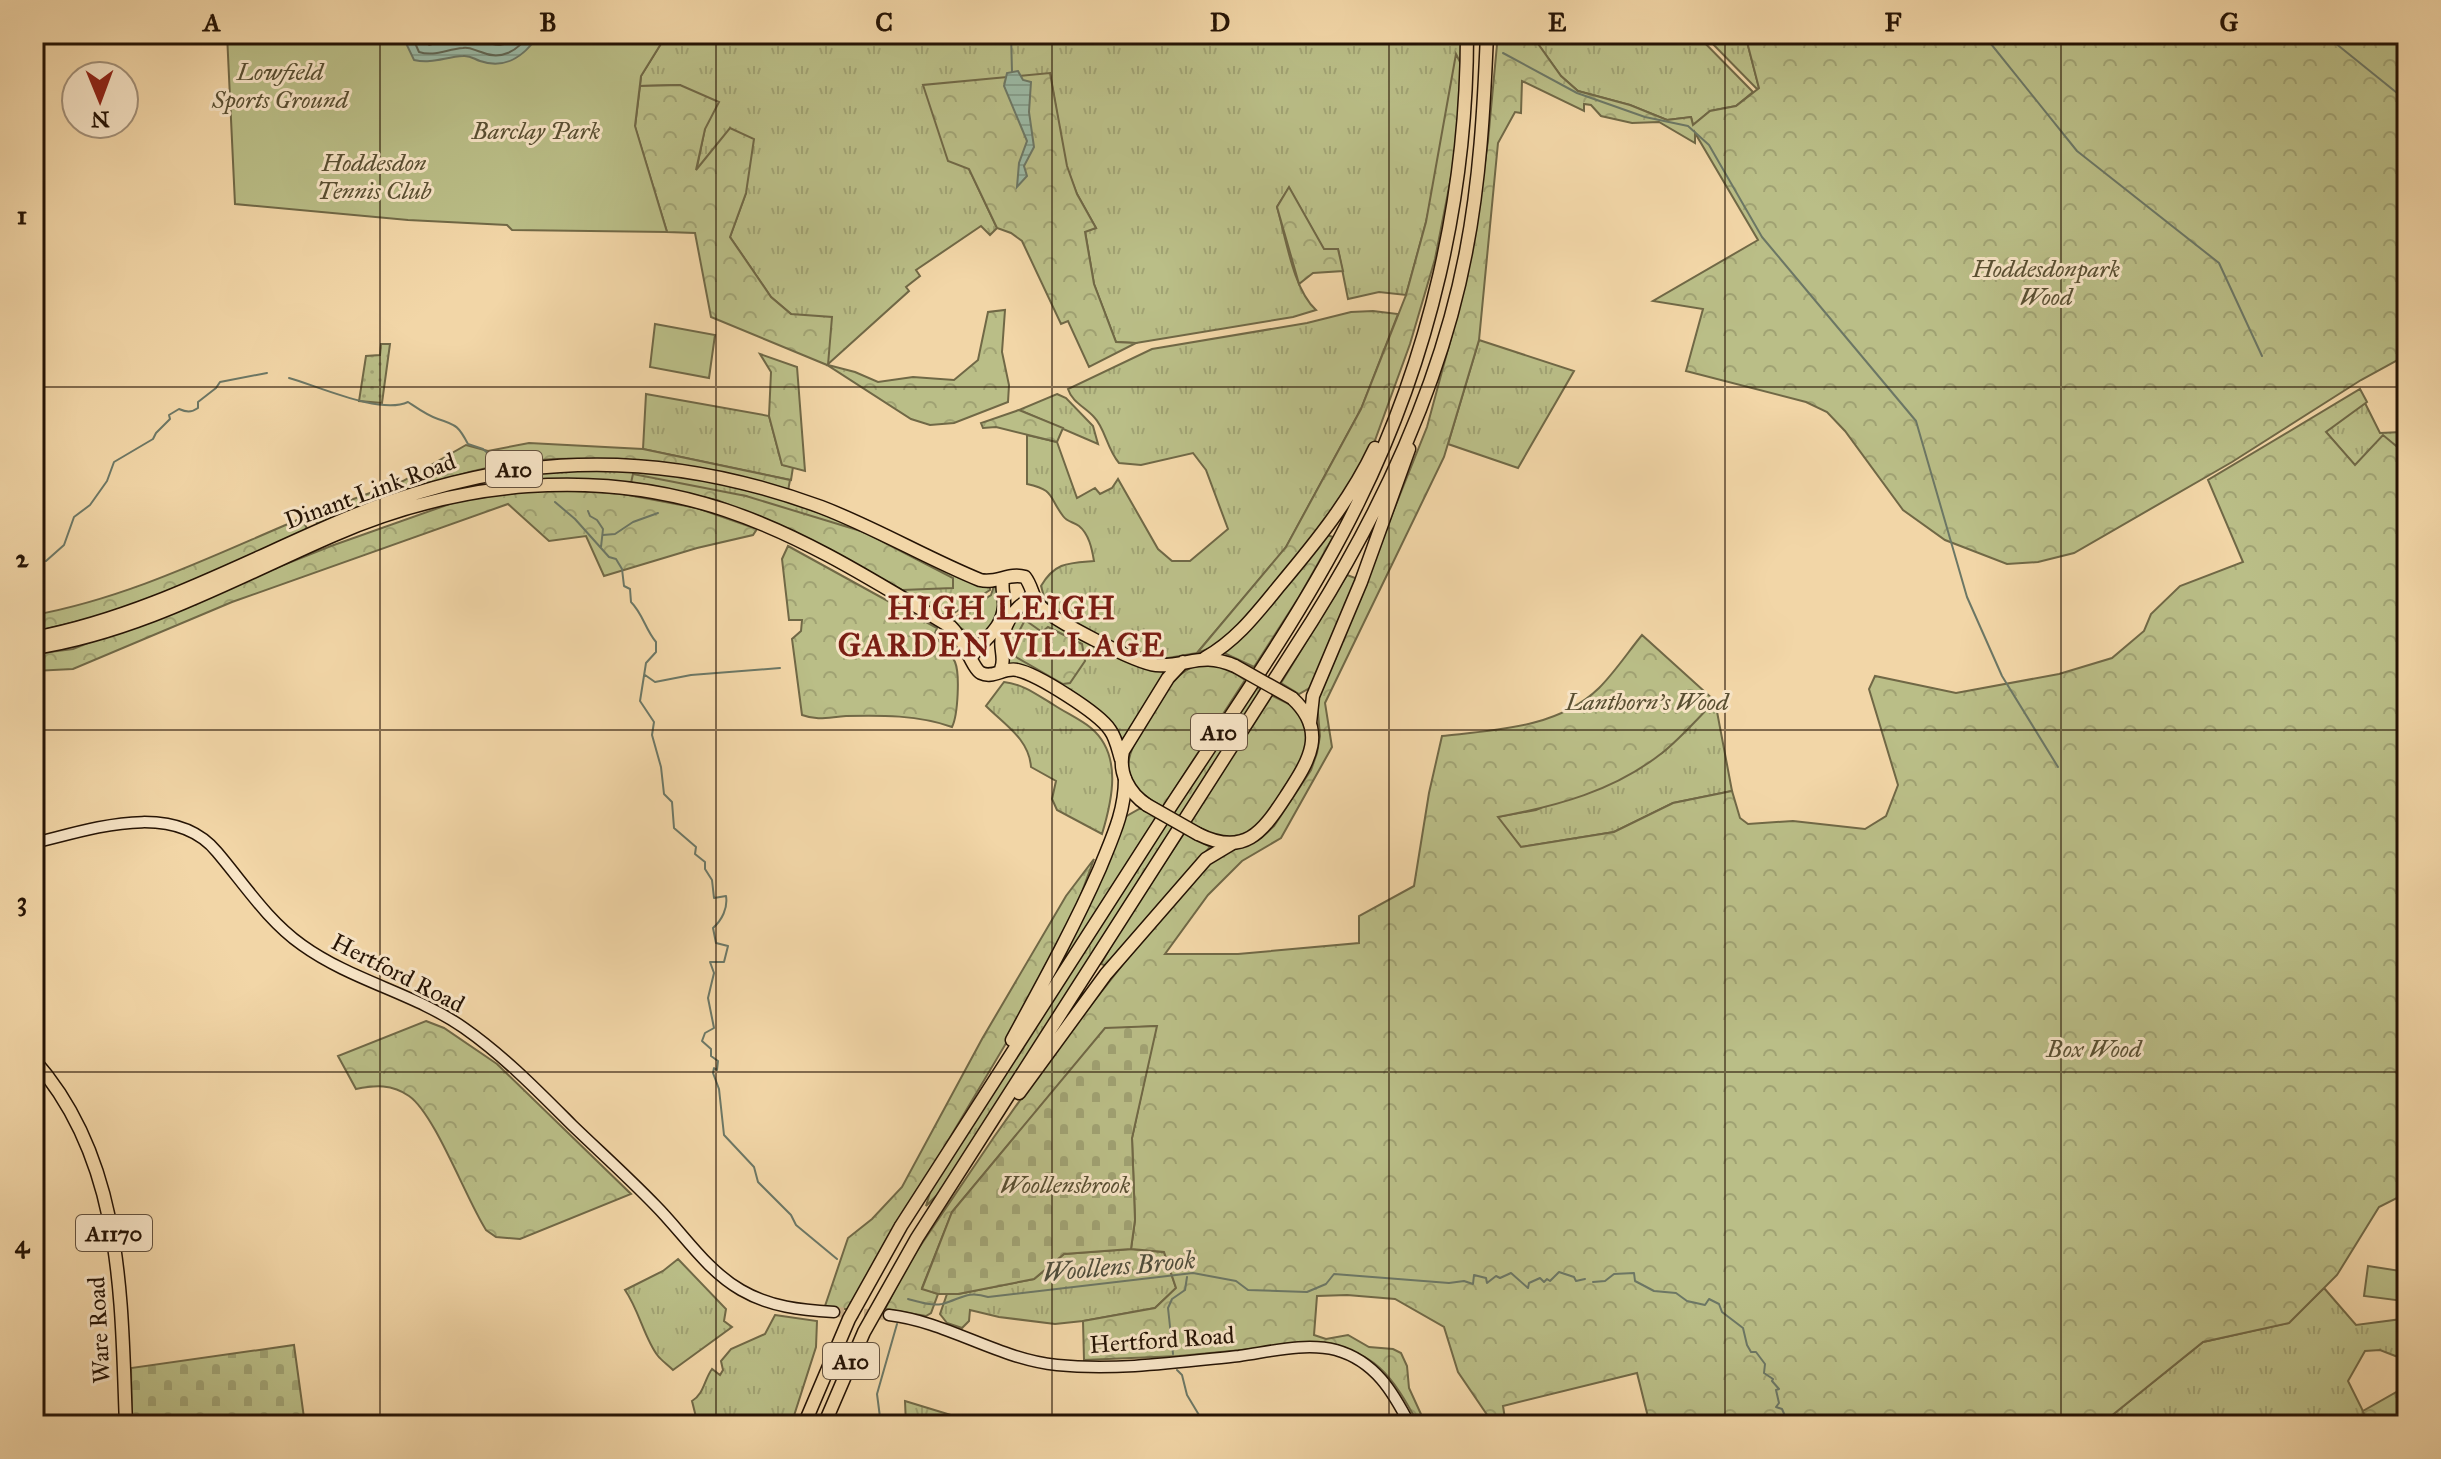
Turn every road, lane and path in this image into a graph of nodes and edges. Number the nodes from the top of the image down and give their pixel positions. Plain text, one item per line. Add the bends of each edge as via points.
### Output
1 (1467, 34) edge
2 (1487, 34) edge
3 (1427, 324) junction
4 (1424, 396) junction
5 (1003, 580) junction
6 (1032, 593) junction
7 (34, 638) edge
8 (34, 648) edge
9 (972, 656) junction
10 (1205, 658) junction
11 (1183, 662) junction
12 (1001, 669) junction
13 (1310, 723) junction
14 (1121, 759) junction
15 (1125, 779) junction
16 (34, 843) edge
17 (1231, 844) junction
18 (34, 1060) edge
19 (969, 1120) junction
20 (959, 1173) junction
21 (834, 1312) tunnel mouth
22 (889, 1315) tunnel mouth
23 (126, 1425) edge
24 (804, 1425) edge
25 (824, 1425) edge
26 (1410, 1425) edge

1 - 3 main road, A10 via 1458,177
2 - 4 main road, A10 via 1484,113 1466,254
3 - 10 main road via 1348,497 1234,640
3 - 19 main road, A10 via 1384,445 1330,555
4 - 13 main road via 1383,524 1313,696
4 - 20 main road, A10 via 1372,518 1332,589
5 - 6 main road, Dinant Link Road via 1021,576 1029,581
5 - 7 main road, Dinant Link Road / A10 via 980,580 845,517 763,489 668,470 568,465 476,476 408,495 158,602
5 - 9 main road via 1002,616
6 - 11 main road via 1057,619 1136,659 1157,665
6 - 12 main road via 1004,632
8 - 9 main road, Dinant Link Road / A10 via 141,619 409,507 500,487 566,484 652,492 753,521 831,557 930,614 959,634
9 - 12 main road via 984,674
10 - 11 main road
10 - 13 main road, bridge via 1264,680 1292,698
11 - 14 main road via 1126,742
12 - 14 main road via 1027,673 1090,709 1110,730
13 - 17 main road via 1308,763 1292,788 1258,834
14 - 15 main road
15 - 17 main road, bridge via 1147,805 1198,834
15 - 19 main road via 1120,820 1091,887
16 - 21 main road, Hertford Road via 132,823 167,825 199,835 263,910 306,948 437,1011 488,1046 729,1282 771,1304
17 - 20 main road via 1206,859 1106,974
18 - 23 main road, Ware Road / A1170 via 73,1118 109,1214 119,1278
19 - 24 main road, A10 via 874,1272
20 - 25 main road, A10 via 882,1298
22 - 26 main road, Hertford Road via 1058,1365 1335,1350 1383,1379

